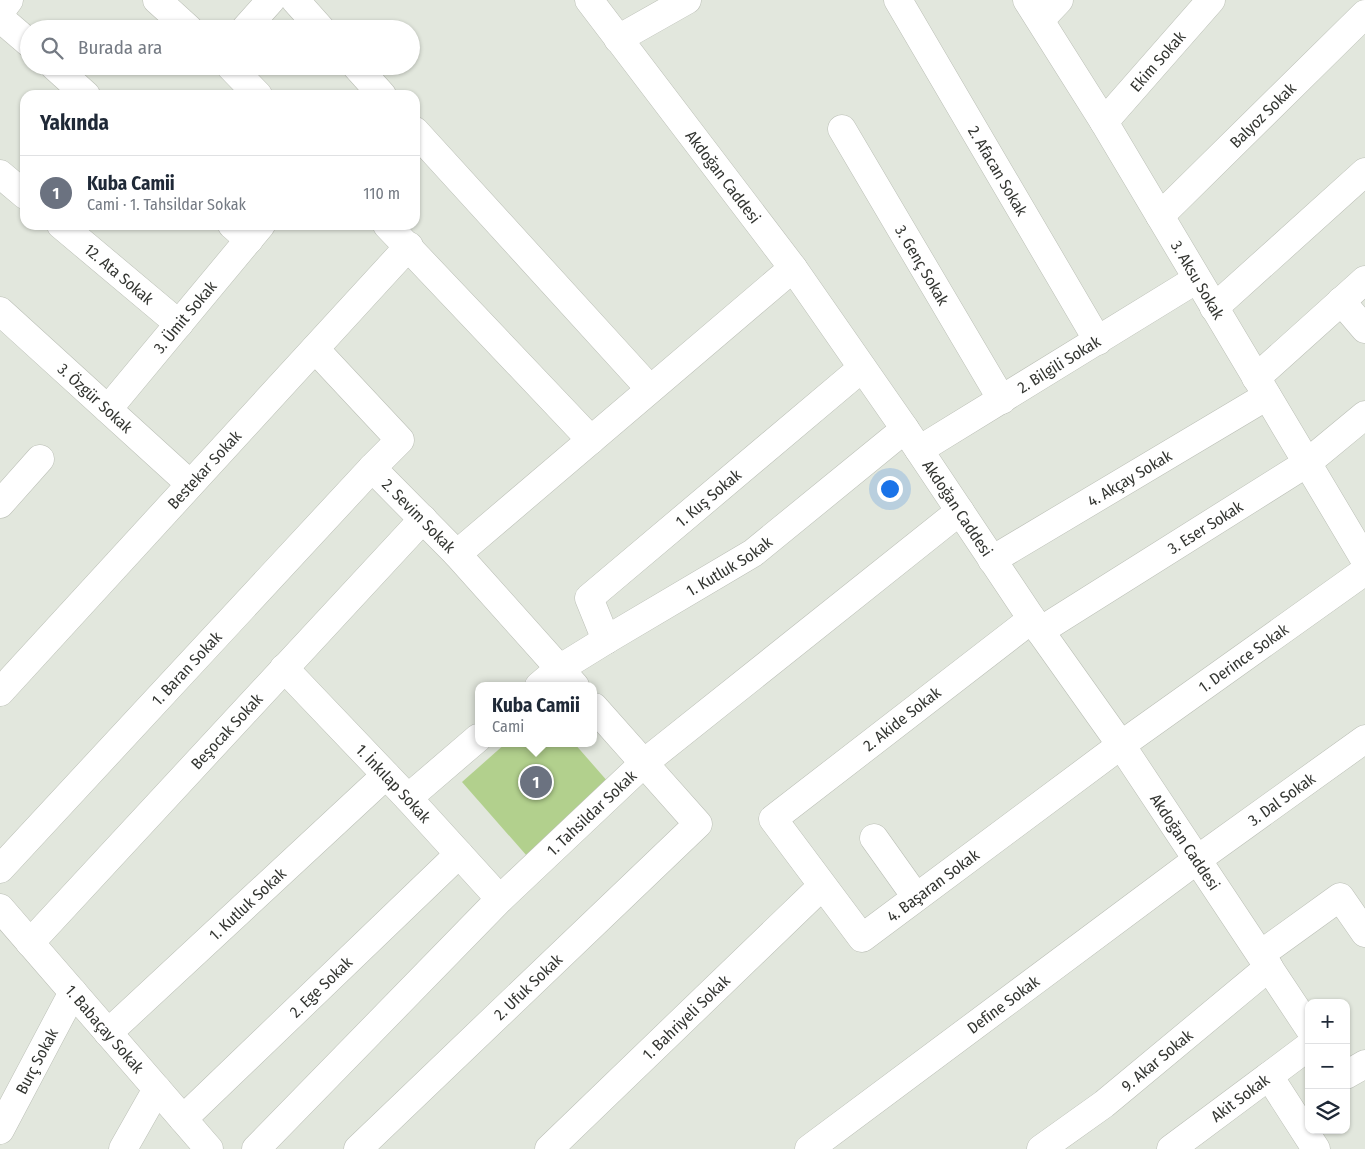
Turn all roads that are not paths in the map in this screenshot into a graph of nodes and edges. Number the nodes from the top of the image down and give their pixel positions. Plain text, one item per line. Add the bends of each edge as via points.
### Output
1 (9, 0) edge
2 (157, 0) edge
3 (271, 0) edge
4 (295, 0) edge
5 (589, 0) edge
6 (687, 0) edge
7 (898, 0) edge
8 (1211, 0) edge
9 (1042, 6) edge
10 (0, 12) edge
11 (1365, 14) edge
12 (0, 18) edge
13 (179, 20) edge
14 (253, 20) edge
15 (313, 20) edge
16 (20, 35) edge
17 (618, 39) junction
18 (64, 75) edge
19 (239, 75) edge
20 (364, 75) edge
21 (80, 90) edge
22 (253, 90) edge
23 (378, 90) edge
24 (1104, 122) junction
25 (842, 129) dead end
26 (420, 136) edge
27 (1365, 172) edge
28 (0, 174) edge
29 (20, 191) edge
30 (1160, 216) junction
31 (67, 230) edge
32 (247, 230) edge
33 (393, 230) edge
34 (409, 246) junction
35 (793, 268) junction
36 (1197, 279) junction
37 (1365, 280) edge
38 (1341, 301) junction
39 (1214, 308) junction
40 (0, 311) edge
41 (179, 324) junction
42 (1365, 329) edge
43 (1098, 341) junction
44 (315, 349) junction
45 (862, 368) junction
46 (1261, 387) junction
47 (650, 389) junction
48 (1002, 400) junction
49 (108, 409) junction
50 (1365, 415) edge
51 (591, 440) junction
52 (912, 440) junction
53 (40, 459) dead end
54 (1307, 464) junction
55 (372, 468) junction
56 (190, 484) junction
57 (0, 504) edge
58 (960, 511) junction
59 (423, 518) junction
60 (457, 554) junction
61 (992, 560) junction
62 (1365, 560) edge
63 (1365, 571) edge
64 (1036, 625) junction
65 (606, 640) junction
66 (284, 668) junction
67 (558, 680) edge
68 (0, 692) edge
69 (597, 709) edge
70 (1365, 739) edge
71 (475, 741) edge
72 (1121, 745) junction
73 (644, 763) junction
74 (386, 775) junction
75 (408, 798) junction
76 (773, 819) joint
77 (874, 838) dead end
78 (459, 854) junction
79 (1198, 859) junction
80 (0, 869) edge
81 (822, 886) junction
82 (916, 897) junction
83 (500, 899) junction
84 (0, 908) edge
85 (1365, 934) edge
86 (30, 943) junction
87 (1265, 961) junction
88 (73, 992) junction
89 (1305, 1022) edge
90 (108, 1033) junction
91 (1305, 1049) edge
92 (1365, 1064) edge
93 (1350, 1073) edge
94 (1269, 1076) junction
95 (157, 1089) junction
96 (183, 1119) junction
97 (0, 1130) edge
98 (123, 1149) edge
99 (209, 1149) edge
100 (256, 1149) edge
101 (358, 1149) edge
102 (550, 1149) edge
103 (809, 1149) edge
104 (1041, 1149) edge
105 (1171, 1149) edge
106 (1316, 1149) edge

1 - 10 street
2 - 13 street
3 - 14 street
4 - 15 street
5 - 17 street, Akdoğan Caddesi
6 - 17 street
7 - 43 street, 2. Afacan Sokak
8 - 24 street, Ekim Sokak
9 - 24 street, 3. Aksu Sokak
11 - 30 street, Balyoz Sokak
12 - 16 street
17 - 35 street, Akdoğan Caddesi
18 - 21 street
19 - 22 street
20 - 23 street
24 - 30 street, 3. Aksu Sokak
25 - 48 street, 3. Genç Sokak
26 - 47 street
27 - 39 street
28 - 29 street
30 - 36 street, 3. Aksu Sokak
31 - 41 street, 12. Ata Sokak
32 - 41 street, 3. Ümit Sokak
33 - 34 street
34 - 44 street, Bestekar Sokak
34 - 51 street
35 - 45 street, Akdoğan Caddesi
35 - 47 street
36 - 39 street, 3. Aksu Sokak
36 - 43 street, 2. Bilgili Sokak
37 - 38 street, 4. Akçay Sokak
38 - 42 street
38 - 46 street, 4. Akçay Sokak
39 - 46 street, 3. Aksu Sokak
40 - 49 street, 3. Özgür Sokak
41 - 49 street, 3. Ümit Sokak
43 - 48 street, 2. Bilgili Sokak
44 - 55 street, 2. Sevim Sokak via 400,440
44 - 56 street, Bestekar Sokak
45 - 52 street, Akdoğan Caddesi
45 - 65 street, 1. Kuş Sokak via 589,598
46 - 54 street, 3. Aksu Sokak
46 - 61 street, 4. Akçay Sokak
47 - 51 street
48 - 52 street, 2. Bilgili Sokak
49 - 56 street, 3. Özgür Sokak
50 - 54 street, 3. Eser Sokak
51 - 60 street
52 - 58 street, Akdoğan Caddesi
52 - 65 street, 1. Kutluk Sokak via 754,553
53 - 57 street
54 - 62 street, 3. Aksu Sokak
54 - 64 street, 3. Eser Sokak
55 - 59 street, 2. Sevim Sokak
55 - 80 street, 1. Baran Sokak
56 - 68 street, Bestekar Sokak
58 - 61 street, Akdoğan Caddesi
58 - 73 street, 1. Tahsildar Sokak
59 - 60 street, 2. Sevim Sokak
59 - 66 street, Beşocak Sokak
60 - 67 street, 2. Sevim Sokak
61 - 64 street, Akdoğan Caddesi
63 - 72 street, 1. Derince Sokak
64 - 72 street, Akdoğan Caddesi
64 - 76 street, 2. Akide Sokak
65 - 67 street, 1. Kutluk Sokak
66 - 74 street, 1. İnkılap Sokak
66 - 86 street, Beşocak Sokak
69 - 73 street
70 - 79 street, 3. Dal Sokak
71 - 75 street
72 - 79 street, Akdoğan Caddesi
72 - 82 street, 4. Başaran Sokak
73 - 83 street, 1. Tahsildar Sokak
73 - 101 street, 2. Ufuk Sokak via 698,824
74 - 75 street, 1. İnkılap Sokak
74 - 90 street, 1. Kutluk Sokak
75 - 78 street, 1. İnkılap Sokak
76 - 81 street, 4. Başaran Sokak
77 - 82 street
78 - 83 street, 1. İnkılap Sokak
78 - 96 street, 2. Ege Sokak
79 - 87 street, Akdoğan Caddesi
79 - 103 street, Define Sokak
81 - 82 street, 4. Başaran Sokak via 862,938
81 - 102 street, 1. Bahriyeli Sokak
83 - 100 street, 1. Tahsildar Sokak
84 - 86 street, 1. Babaçay Sokak
85 - 87 street, 9. Akar Sokak via 1340,897
86 - 88 street, 1. Babaçay Sokak
87 - 89 street, Akdoğan Caddesi
87 - 104 street, 9. Akar Sokak via 1104,1104
88 - 90 street, 1. Babaçay Sokak
88 - 97 street, Burç Sokak
90 - 95 street, 1. Babaçay Sokak
91 - 94 street, Akit Sokak
92 - 93 street
94 - 105 street, Akit Sokak
94 - 106 street
95 - 96 street, 1. Babaçay Sokak
95 - 98 street
96 - 99 street, 1. Babaçay Sokak

